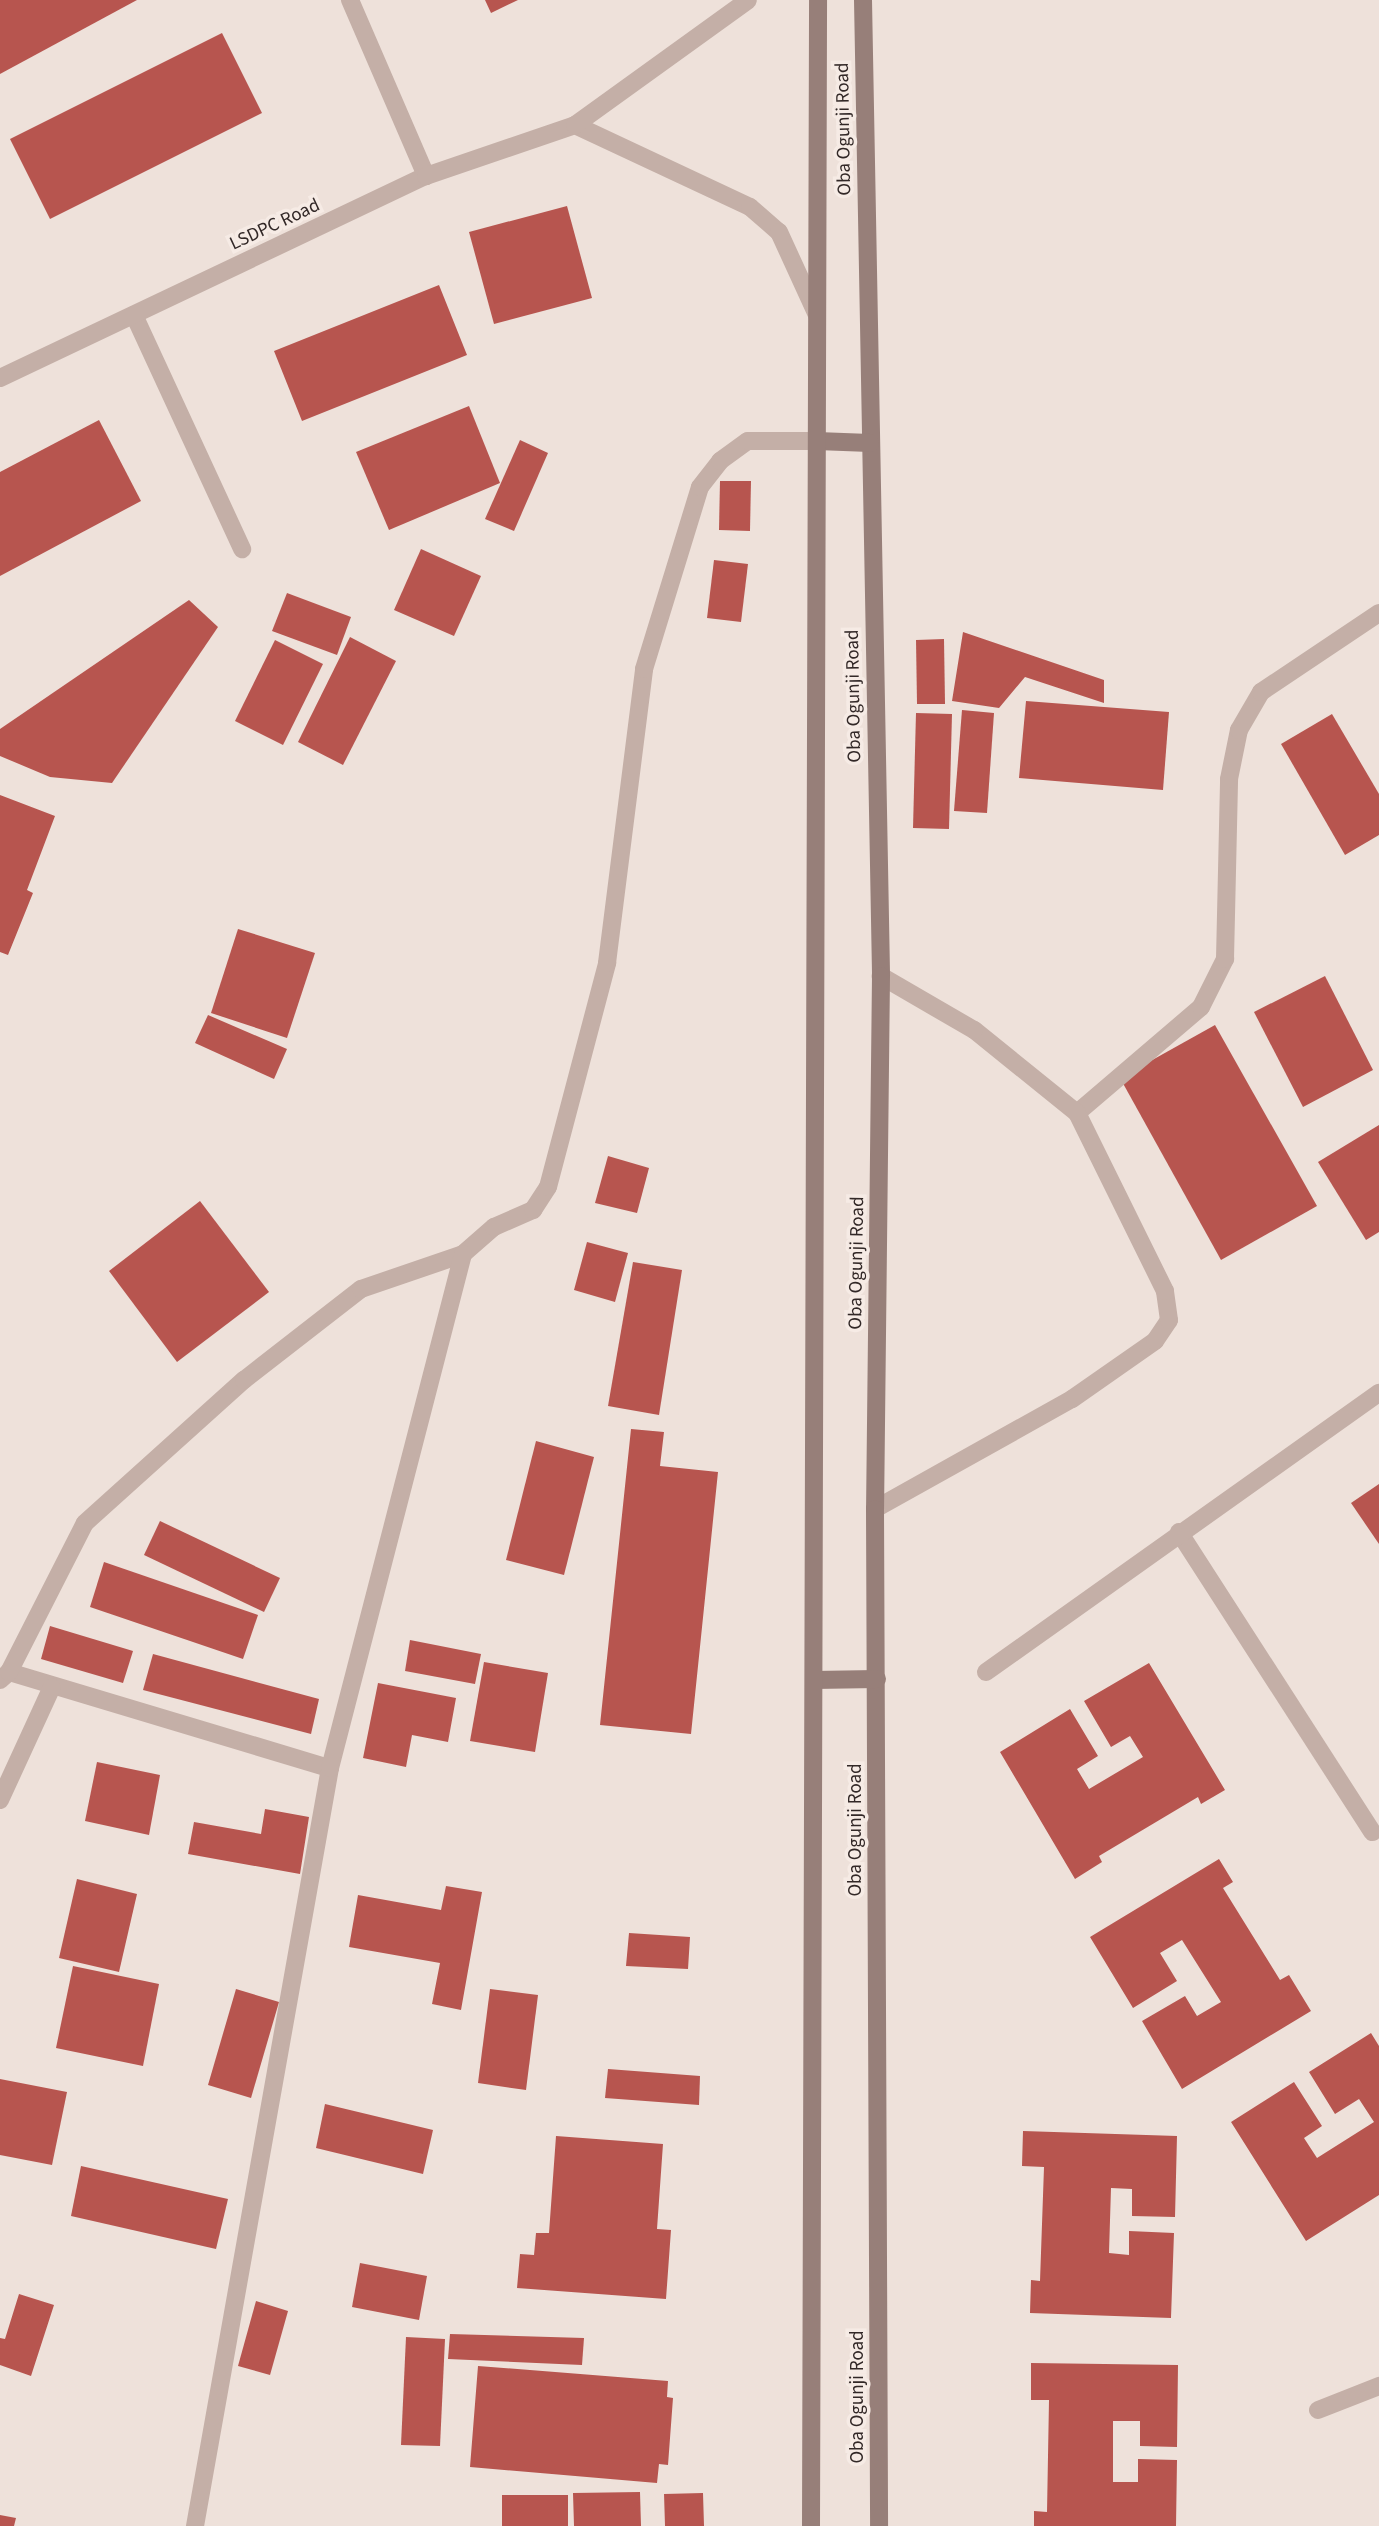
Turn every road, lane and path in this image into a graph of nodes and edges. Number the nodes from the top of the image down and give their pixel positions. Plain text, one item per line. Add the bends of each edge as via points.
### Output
1 (350, 0) edge
2 (748, 0) edge
3 (818, 0) edge
4 (863, 0) edge
5 (872, 0) edge
6 (863, 28) junction
7 (575, 125) junction
8 (426, 176) junction
9 (134, 315) junction
10 (817, 315) junction
11 (0, 378) edge
12 (817, 441) junction
13 (870, 443) junction
14 (242, 549) dead end
15 (1379, 612) edge
16 (881, 976) junction
17 (1077, 1113) junction
18 (463, 1254) junction
19 (1379, 1392) edge
20 (875, 1509) junction
21 (1179, 1532) junction
22 (986, 1672) dead end
23 (4, 1676) edge
24 (877, 1679) junction
25 (814, 1680) junction
26 (52, 1687) junction
27 (330, 1768) junction
28 (0, 1800) edge
29 (1371, 1832) dead end
30 (1379, 2386) edge
31 (1318, 2410) dead end
32 (195, 2526) edge
33 (811, 2526) edge
34 (879, 2526) edge

1 - 8 street
2 - 7 street, LSDPC Road
3 - 10 main road, Oba Ogunji Road
4 - 6 main road, Oba Ogunji Road
5 - 6 main road
6 - 13 main road, Oba Ogunji Road
7 - 8 street, LSDPC Road
7 - 10 street via 750,206 779,232
8 - 9 street, LSDPC Road
9 - 11 street, LSDPC Road
9 - 14 street
10 - 12 main road, Oba Ogunji Road
12 - 13 main road
12 - 18 street via 748,441 720,461 700,487 645,669 607,963 548,1187 533,1210 494,1227
12 - 25 main road, Oba Ogunji Road
13 - 16 main road, Oba Ogunji Road
15 - 17 street via 1261,692 1240,730 1229,779 1225,958 1201,1007
16 - 17 street via 974,1030
16 - 20 main road, Oba Ogunji Road
17 - 20 street via 1165,1291 1169,1320 1155,1341 1072,1399
18 - 23 street via 361,1289 244,1380 85,1523
18 - 27 street
19 - 21 street
20 - 24 main road, Oba Ogunji Road
21 - 22 street
21 - 29 street
23 - 26 street
24 - 25 main road
24 - 34 main road, Oba Ogunji Road
25 - 33 main road, Oba Ogunji Road
26 - 27 street
26 - 28 street
27 - 32 street
30 - 31 street

